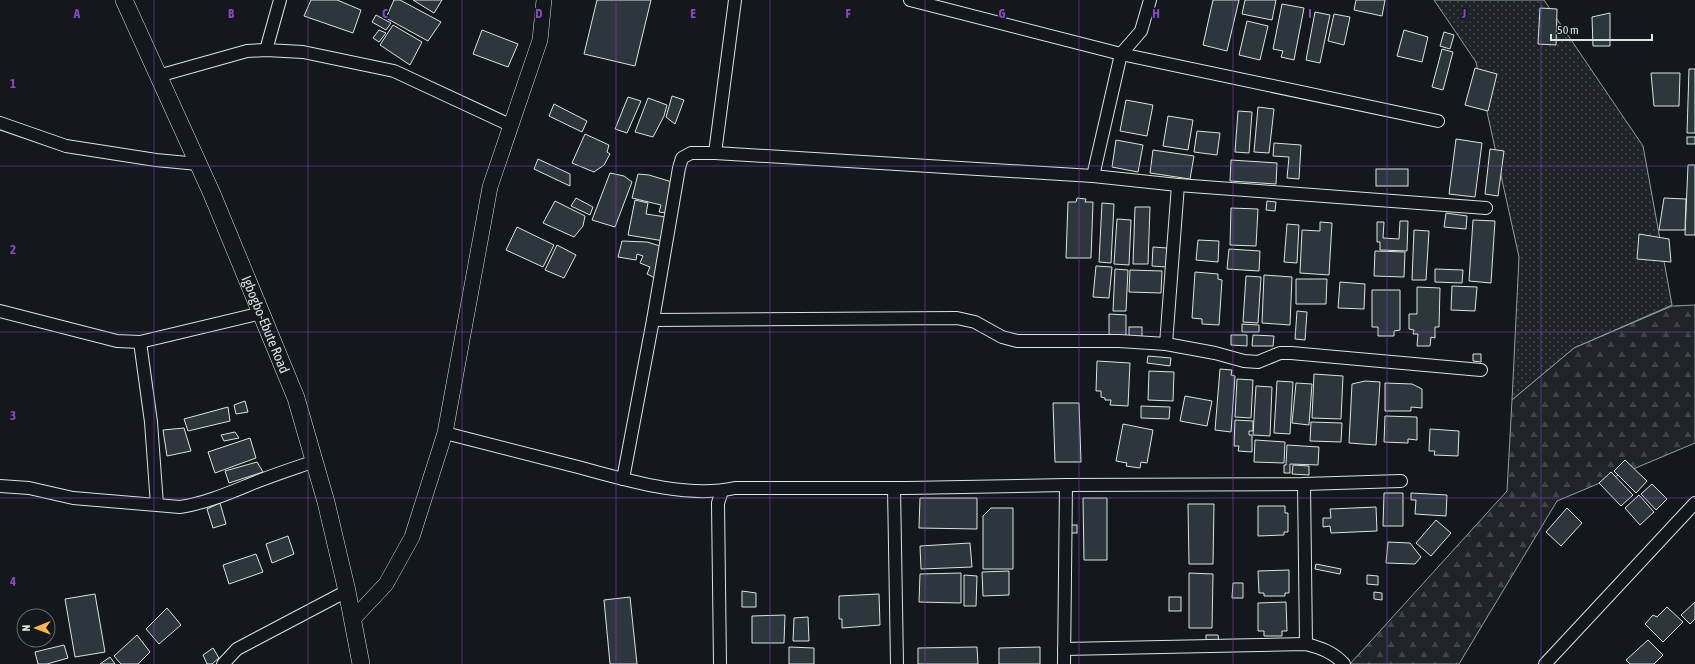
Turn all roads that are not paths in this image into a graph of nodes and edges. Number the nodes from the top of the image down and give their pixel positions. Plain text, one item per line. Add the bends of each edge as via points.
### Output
1 (124, 0) edge
2 (280, 0) edge
3 (544, 0) edge
4 (736, 0) edge
5 (910, 0) edge
6 (1150, 0) edge
7 (266, 50) junction
8 (1121, 54) junction
9 (158, 76) junction
10 (1438, 121) dead end
11 (0, 123) edge
12 (510, 125) junction
13 (715, 153) junction
14 (198, 164) junction
15 (1093, 176) junction
16 (1178, 185) junction
17 (1486, 208) dead end
18 (0, 312) edge
19 (262, 313) junction
20 (653, 320) junction
21 (140, 342) junction
22 (1166, 344) junction
23 (1480, 370) dead end
24 (445, 433) junction
25 (315, 461) junction
26 (623, 479) junction
27 (1401, 481) dead end
28 (1304, 484) junction
29 (1066, 485) junction
30 (0, 486) edge
31 (894, 488) junction
32 (722, 491) junction
33 (1695, 503) edge
34 (157, 505) junction
35 (347, 591) junction
36 (353, 619) junction
37 (1306, 644) junction
38 (1064, 649) junction
39 (223, 664) edge
40 (361, 664) edge
41 (720, 664) edge
42 (897, 664) edge
43 (1064, 664) edge
44 (1344, 664) edge
45 (1545, 664) edge

1 - 9 main road, Igbogbo-Ebute Road
2 - 7 street
3 - 12 street via 540,40
4 - 13 street
5 - 8 street
6 - 8 street via 1141,31
7 - 9 street via 247,52
7 - 12 street via 303,52 394,71
8 - 10 street
8 - 15 street
9 - 14 main road, Igbogbo-Ebute Road
11 - 14 street via 66,146 142,159
12 - 24 street via 490,187
13 - 15 street
13 - 20 street via 691,153 682,158
14 - 19 main road, Igbogbo-Ebute Road
15 - 16 street
16 - 17 street
16 - 22 street
18 - 21 street via 117,341
19 - 21 street
19 - 25 main road, Igbogbo-Ebute Road via 296,398
20 - 22 street via 956,318 975,322 1002,337 1016,341 1119,341
20 - 26 street
21 - 34 street via 151,422
22 - 23 street via 1244,361 1258,362 1280,353 1291,353
24 - 26 street
24 - 36 street via 412,536 386,584
25 - 34 street via 194,505
25 - 35 main road, Igbogbo-Ebute Road
26 - 32 street via 673,489
27 - 28 street
28 - 29 street
28 - 37 street
29 - 31 street
29 - 38 street
30 - 34 street via 29,488 73,498
31 - 32 street via 735,488
31 - 42 street
32 - 41 street via 718,502
33 - 45 street
35 - 36 main road, Igbogbo-Ebute Road
35 - 39 street via 237,649
36 - 40 main road, Igbogbo-Ebute Road
37 - 38 street
37 - 44 street via 1324,648
38 - 43 street

